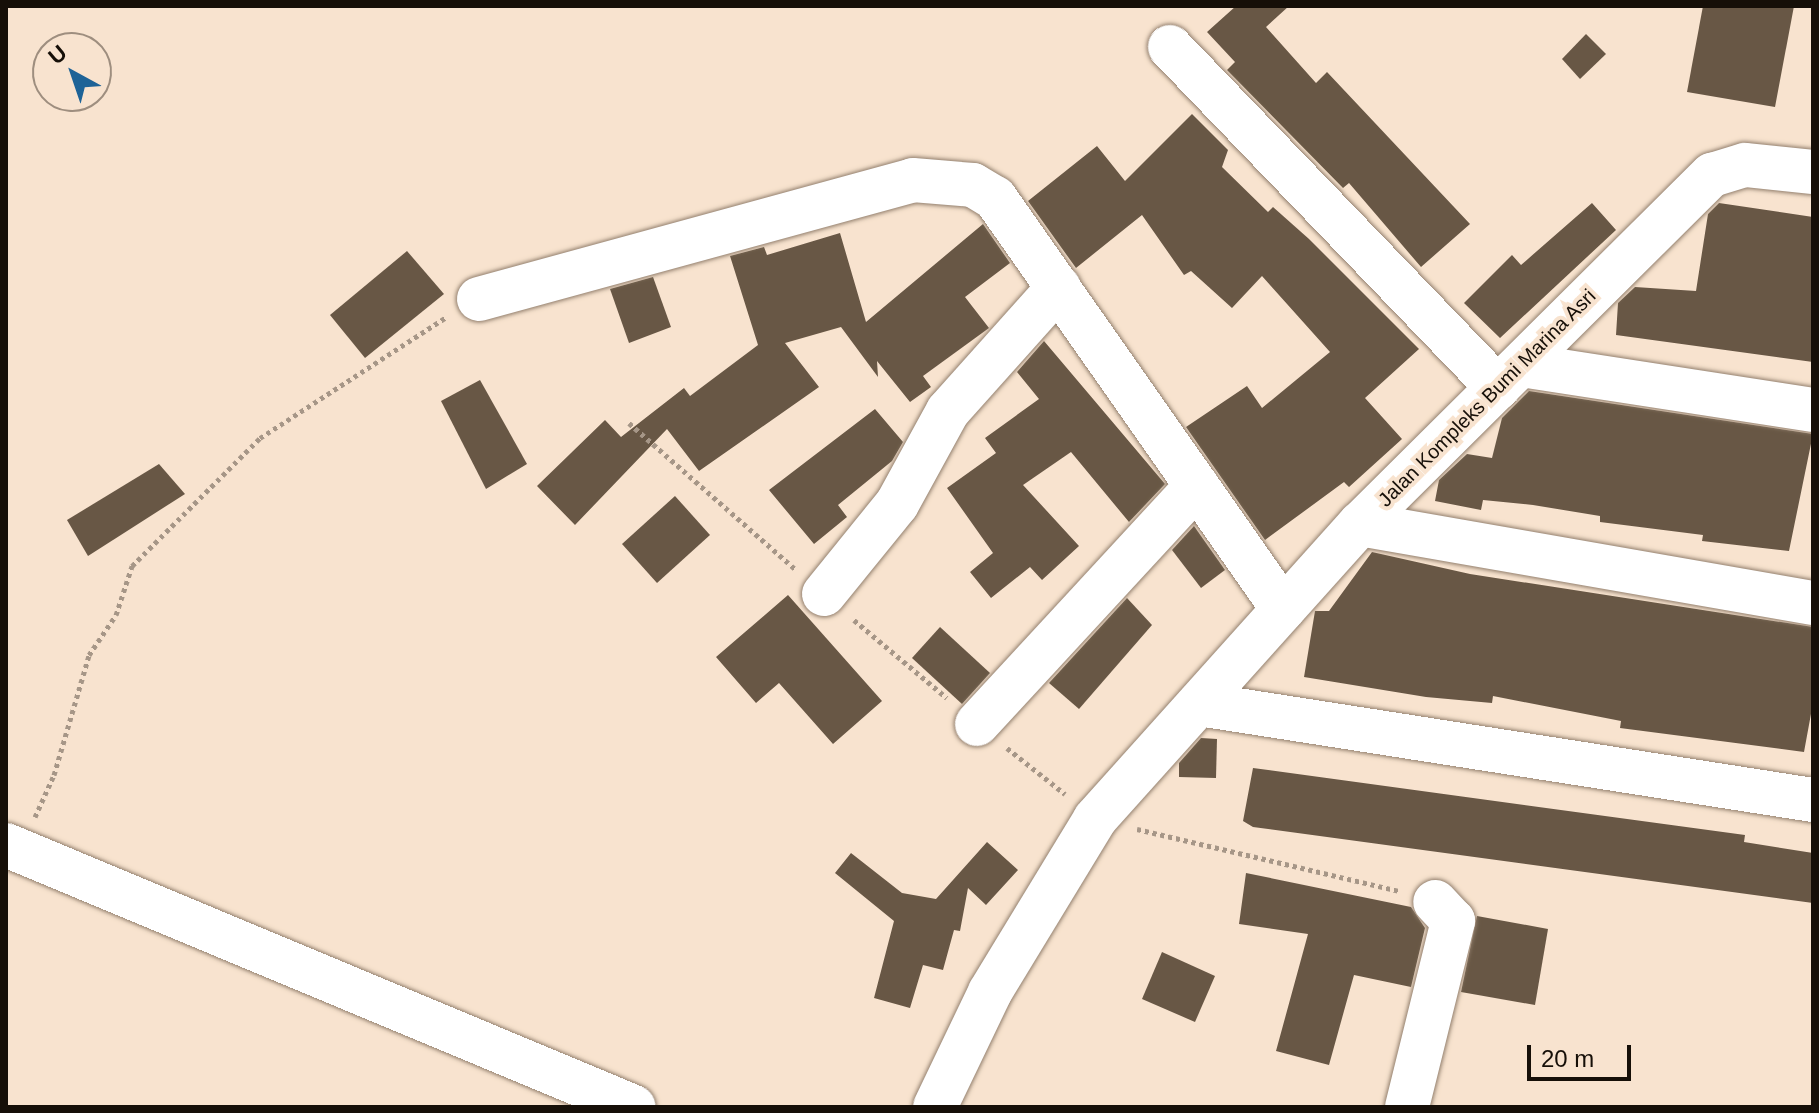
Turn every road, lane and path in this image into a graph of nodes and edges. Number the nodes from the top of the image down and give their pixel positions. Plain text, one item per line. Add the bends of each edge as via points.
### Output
1 (1170, 47) dead end
2 (1813, 172) edge
3 (1059, 287) junction
4 (479, 299) joint
5 (1510, 376) junction
6 (1813, 410) edge
7 (1197, 486) junction
8 (1360, 524) junction
9 (824, 594) dead end
10 (1813, 601) edge
11 (1283, 609) junction
12 (1199, 704) junction
13 (977, 724) dead end
14 (1813, 800) edge
15 (13, 847) edge
16 (1435, 902) dead end
17 (634, 1107) edge
18 (935, 1107) edge
19 (1407, 1107) edge

1 - 5 street
2 - 5 street, Jalan Kompleks Bumi Marina Asri via 1745,165 1712,175
3 - 4 street via 995,198 944,179 913,180
3 - 7 street
3 - 9 street via 948,411 897,504
4 - 15 path via 260,438 132,566 116,615 89,655 54,775
5 - 6 street
5 - 8 street, Jalan Kompleks Bumi Marina Asri
7 - 11 street
7 - 13 street
8 - 10 street
8 - 11 street, Jalan Kompleks Bumi Marina Asri
11 - 12 street, Jalan Kompleks Bumi Marina Asri
12 - 14 street
12 - 18 street, Jalan Kompleks Bumi Marina Asri via 1078,844 990,992
15 - 17 street
16 - 19 street via 1453,921

